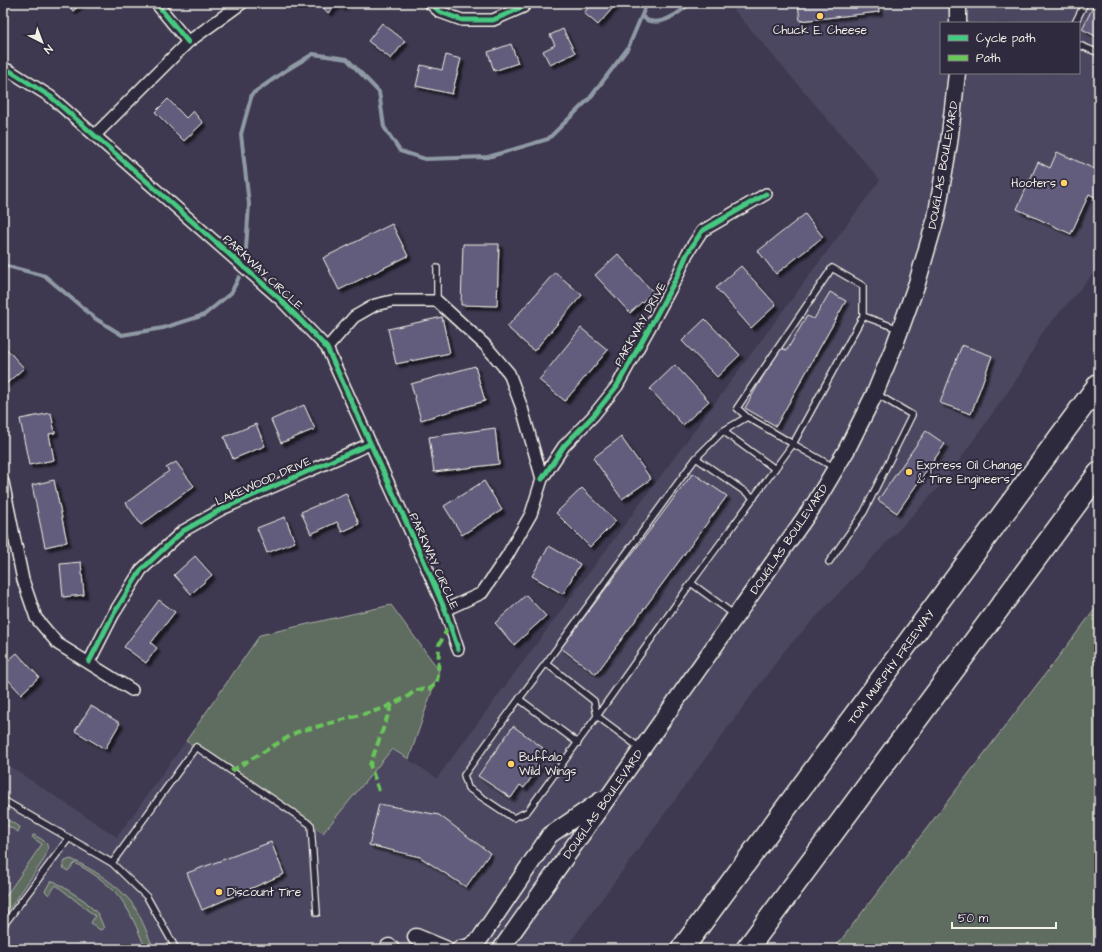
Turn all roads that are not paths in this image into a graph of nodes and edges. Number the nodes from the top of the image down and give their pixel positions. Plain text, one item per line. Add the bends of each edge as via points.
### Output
1 (156, 3) edge
2 (242, 3) edge
3 (430, 3) edge
4 (526, 3) edge
5 (958, 3) edge
6 (1085, 3) edge
7 (958, 22) edge
8 (1076, 22) edge
9 (188, 42) junction
10 (1080, 45) edge
11 (1099, 53) edge
12 (3, 68) edge
13 (957, 74) edge
14 (94, 135) junction
15 (766, 194) dead end
16 (437, 268) dead end
17 (437, 301) junction
18 (863, 316) junction
19 (901, 329) junction
20 (327, 348) junction
21 (1099, 384) edge
22 (875, 393) junction
23 (747, 417) junction
24 (724, 431) junction
25 (370, 444) junction
26 (793, 444) junction
27 (696, 458) junction
28 (836, 468) junction
29 (775, 469) junction
30 (1099, 473) edge
31 (542, 478) junction
32 (3, 482) edge
33 (754, 498) junction
34 (828, 562) dead end
35 (691, 583) junction
36 (446, 610) junction
37 (736, 616) junction
38 (458, 649) dead end
39 (89, 662) junction
40 (546, 663) junction
41 (132, 690) dead end
42 (520, 699) junction
43 (597, 716) junction
44 (578, 743) junction
45 (642, 749) junction
46 (609, 795) junction
47 (3, 800) edge
48 (69, 838) junction
49 (112, 863) junction
50 (317, 913) dead end
51 (3, 926) edge
52 (416, 938) dead end
53 (176, 949) edge
54 (445, 949) edge
55 (460, 949) edge
56 (500, 949) edge
57 (682, 949) edge
58 (747, 949) edge

1 - 9 street
2 - 9 street
3 - 4 street via 440,12 462,20 492,20 523,7
5 - 7 main road
6 - 8 lane
9 - 14 street
10 - 11 lane
12 - 14 street, PARKWAY CIRCLE via 50,97
13 - 19 main road, DOUGLAS BOULEVARD via 949,143 936,218
14 - 20 street, PARKWAY CIRCLE via 280,298
15 - 31 street, PARKWAY DRIVE via 702,231 687,254 658,314 617,386 564,446
16 - 17 lane
17 - 20 street via 392,300 375,305 354,317
17 - 31 street via 485,345 509,373
18 - 19 lane
18 - 23 lane via 863,286 832,268 737,408
18 - 26 lane
19 - 22 main road, DOUGLAS BOULEVARD
20 - 25 street, PARKWAY CIRCLE
21 - 57 highway, TOM MURPHY FREEWAY
22 - 28 main road, DOUGLAS BOULEVARD
22 - 34 lane via 912,415 864,512
23 - 24 lane
23 - 26 lane
24 - 27 lane
24 - 29 lane
25 - 36 street, PARKWAY CIRCLE
25 - 39 street, LAKEWOOD DRIVE via 222,509 183,531 141,570 113,615
26 - 28 lane
26 - 29 lane
27 - 33 lane
27 - 40 lane
28 - 37 main road, DOUGLAS BOULEVARD via 814,505
29 - 33 lane
30 - 58 highway
31 - 36 street, PARKWAY DRIVE via 530,514 507,556 482,593
32 - 39 street via 23,580 36,618 58,644
33 - 35 lane
35 - 37 lane
35 - 43 lane
36 - 38 street, PARKWAY CIRCLE
37 - 45 main road, DOUGLAS BOULEVARD
39 - 41 street
40 - 42 lane
40 - 43 lane via 594,701
42 - 44 lane
42 - 44 lane via 464,775 468,788 513,818 527,812
43 - 44 lane
43 - 45 lane
45 - 46 main road, DOUGLAS BOULEVARD
46 - 55 main road via 550,835 479,940 469,947
46 - 56 main road, DOUGLAS BOULEVARD
47 - 48 lane
48 - 49 lane
48 - 51 lane
49 - 50 lane via 196,747 311,824
49 - 53 lane via 147,898
52 - 54 main road

